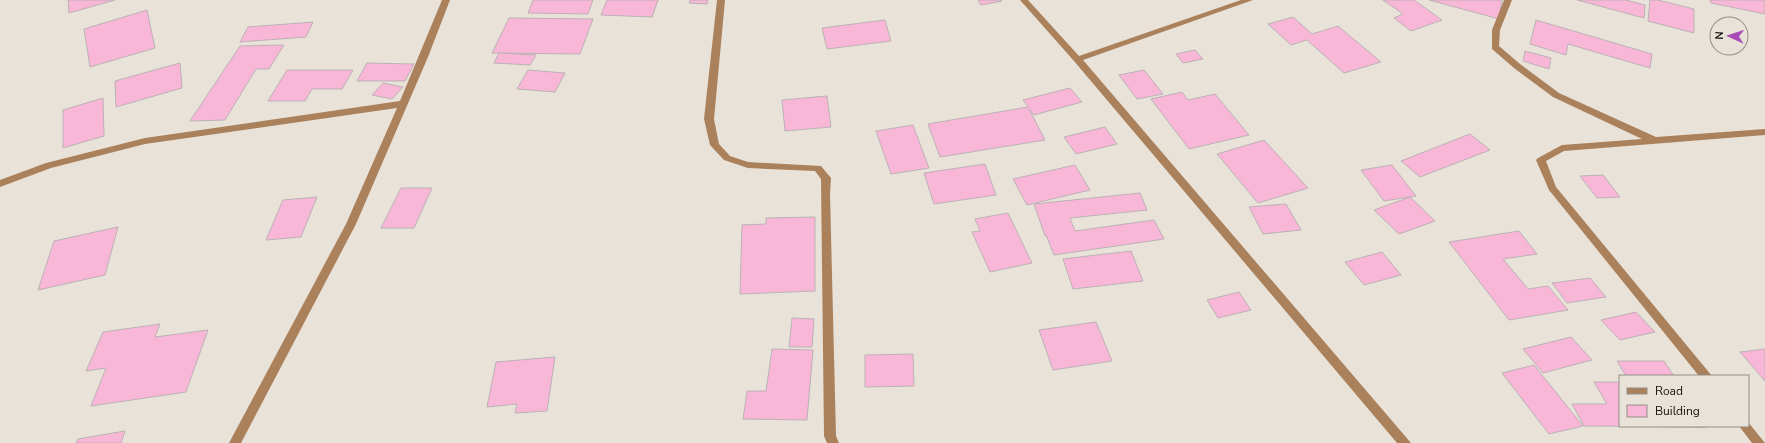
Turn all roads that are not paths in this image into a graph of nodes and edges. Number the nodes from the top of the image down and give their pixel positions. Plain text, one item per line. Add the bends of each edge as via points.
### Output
1 (446, 0) edge
2 (721, 0) edge
3 (1024, 0) edge
4 (1249, 0) edge
5 (1508, 0) edge
6 (1077, 59) junction
7 (403, 104) junction
8 (1765, 132) edge
9 (1653, 140) junction
10 (0, 184) edge
11 (1705, 375) edge
12 (1747, 427) edge
13 (235, 443) edge
14 (833, 443) edge
15 (1405, 443) edge
16 (1759, 443) edge

1 - 7 street
2 - 14 street via 709,119 715,146 727,158 748,165 818,168 826,178 830,436
3 - 6 street
4 - 6 street
5 - 9 street via 1496,30 1495,47 1556,95
6 - 15 street
7 - 10 street via 145,141 49,165
7 - 13 street via 351,224
8 - 9 street
9 - 11 street via 1562,148 1541,160 1552,188
12 - 16 street

